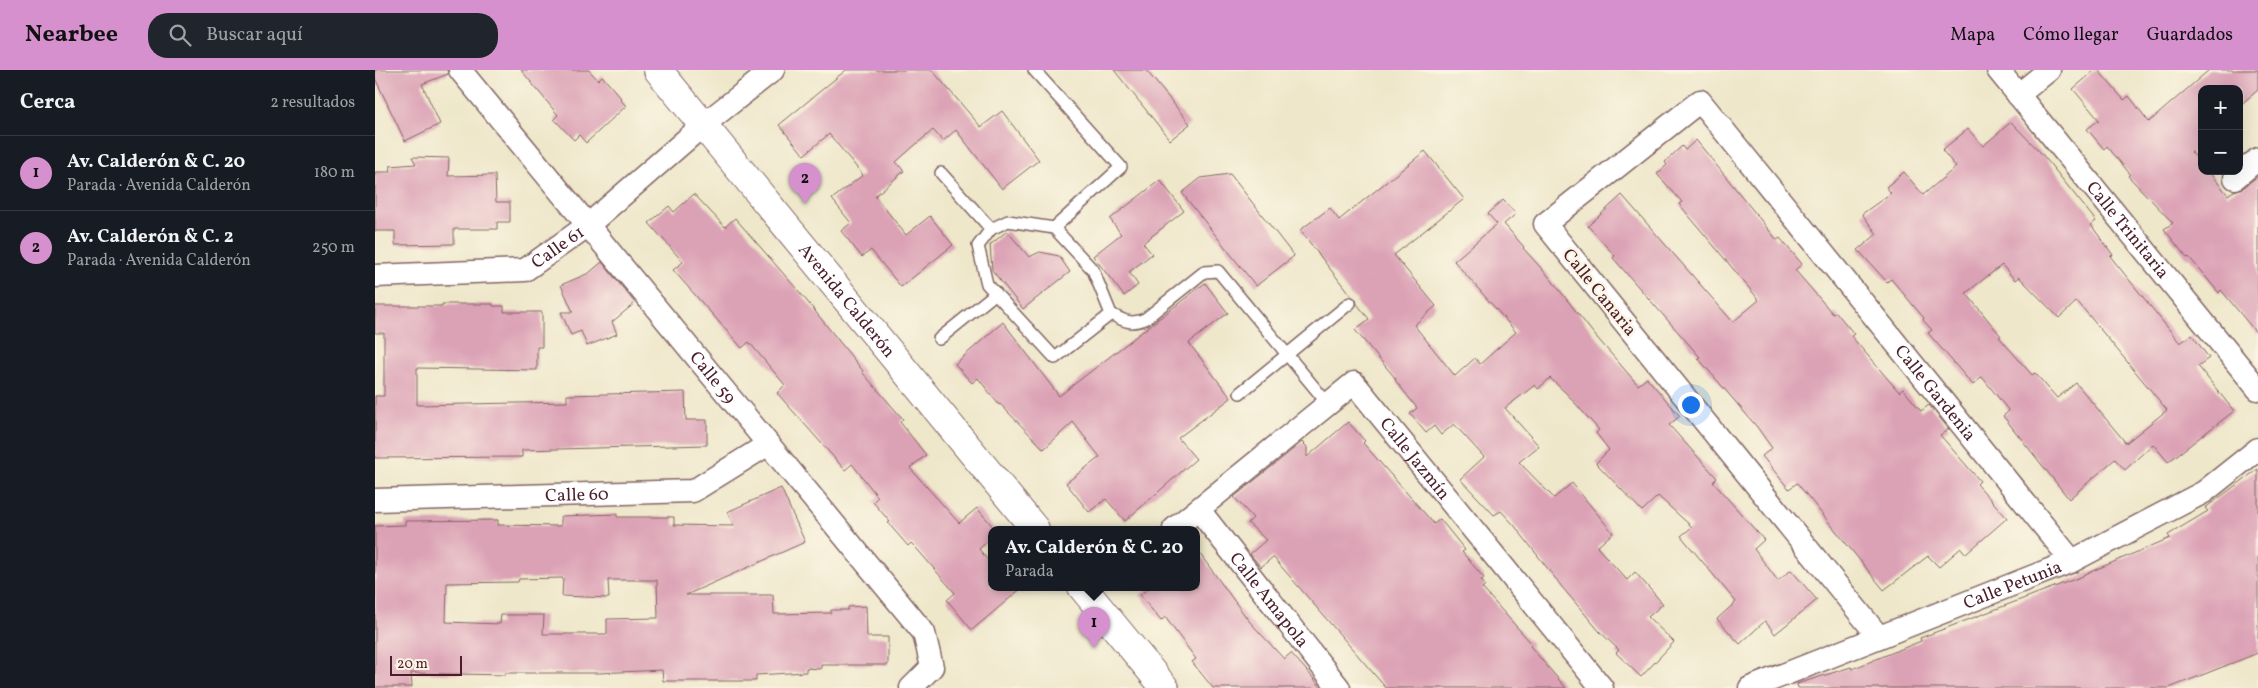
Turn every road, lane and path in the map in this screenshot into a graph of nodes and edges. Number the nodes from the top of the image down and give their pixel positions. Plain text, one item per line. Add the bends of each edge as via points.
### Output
1 (460, 70) edge
2 (658, 70) edge
3 (773, 70) edge
4 (1034, 70) edge
5 (1998, 70) edge
6 (2049, 70) edge
7 (2018, 95) junction
8 (703, 125) junction
9 (2258, 159) edge
10 (941, 173) dead end
11 (2235, 178) dead end
12 (1800, 224) joint
13 (587, 226) junction
14 (1054, 228) junction
15 (991, 229) junction
16 (375, 276) edge
17 (995, 293) junction
18 (1351, 303) dead end
19 (1111, 314) junction
20 (939, 339) dead end
21 (1287, 355) junction
22 (2258, 389) edge
23 (1240, 393) dead end
24 (1328, 404) junction
25 (767, 445) junction
26 (2258, 449) edge
27 (375, 500) edge
28 (1199, 510) junction
29 (1033, 526) edge
30 (1178, 526) edge
31 (2071, 561) junction
32 (1091, 591) edge
33 (1879, 637) junction
34 (911, 688) edge
35 (1165, 688) edge
36 (1339, 688) edge
37 (1602, 688) edge
38 (1749, 688) edge

1 - 13 street, Calle 59
2 - 8 street, Avenida Calderón
3 - 8 street, Calle 61
4 - 14 lane via 1121,167
5 - 7 street, Calle Trinitaria
6 - 7 street
7 - 22 street, Calle Trinitaria
8 - 13 street, Calle 61
8 - 29 street, Avenida Calderón
9 - 11 street
10 - 15 lane
12 - 31 street, Calle Gardenia
12 - 33 street, Calle Canaria via 1700,101 1545,224
13 - 16 street, Calle 61 via 525,270
13 - 25 street, Calle 59
14 - 15 lane via 1008,221
14 - 19 lane via 1093,270
15 - 17 lane via 978,246 987,284
17 - 19 lane via 1055,358
17 - 20 lane
18 - 21 lane
19 - 21 lane via 1128,322 1145,319 1204,272 1218,271
21 - 23 lane
21 - 24 lane
24 - 28 street, Calle Jazmín
24 - 37 street, Calle Jazmín via 1353,383
25 - 27 street, Calle 60 via 693,491
25 - 34 street, Calle 59 via 923,633 932,667
26 - 31 street, Calle Petunia via 2204,492
28 - 30 street, Calle Jazmín
28 - 36 street, Calle Amapola
31 - 33 street, Calle Petunia
32 - 35 street
33 - 38 street, Calle Petunia

